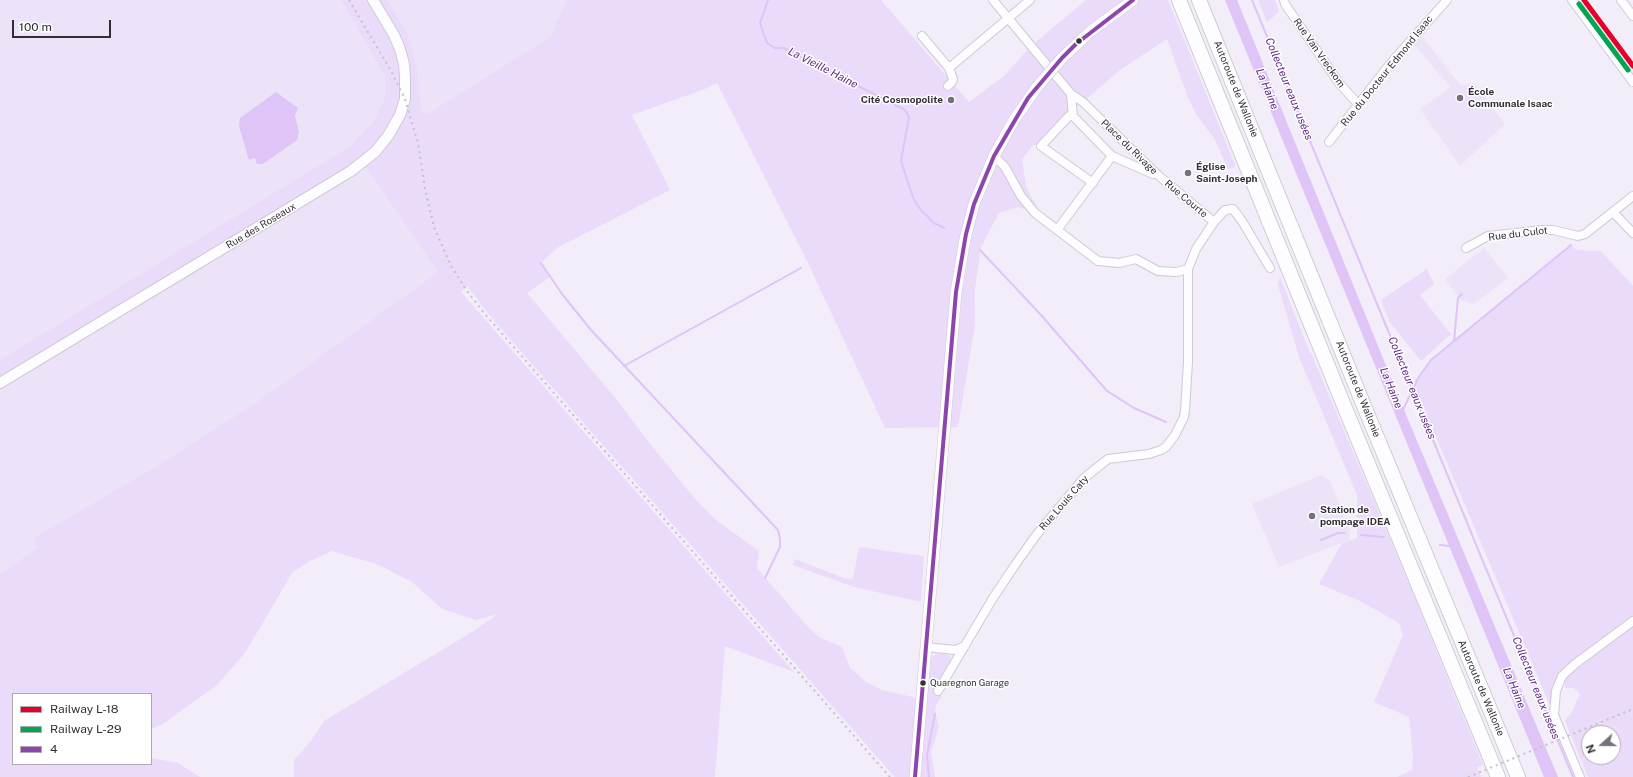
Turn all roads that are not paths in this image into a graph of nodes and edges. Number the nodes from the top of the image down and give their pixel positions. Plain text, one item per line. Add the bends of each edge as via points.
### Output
1 (373, 0) edge
2 (993, 0) edge
3 (1030, 0) edge
4 (1133, 0) edge
5 (1180, 0) edge
6 (1200, 0) edge
7 (1284, 0) edge
8 (1447, 0) edge
9 (1572, 0) edge
10 (1621, 0) edge
11 (1633, 16) edge
12 (1008, 18) junction
13 (922, 36) dead end
14 (949, 68) junction
15 (1633, 82) edge
16 (948, 86) dead end
17 (1071, 94) junction
18 (1358, 104) junction
19 (1071, 116) junction
20 (1329, 142) dead end
21 (994, 156) junction
22 (1112, 156) junction
23 (1158, 176) junction
24 (1093, 183) junction
25 (1633, 196) edge
26 (1613, 212) junction
27 (1214, 222) junction
28 (1057, 230) junction
29 (1633, 233) edge
30 (1466, 248) dead end
31 (1270, 268) dead end
32 (1188, 269) junction
33 (0, 383) edge
34 (1633, 620) edge
35 (965, 646) junction
36 (926, 648) junction
37 (938, 691) dead end
38 (915, 777) edge
39 (1498, 777) edge
40 (1518, 777) edge
41 (1580, 777) edge

1 - 33 street, Rue des Roseaux via 400,49 405,77 405,99 400,115 375,152 339,178
2 - 12 street
3 - 12 street
4 - 21 main road, bridge via 1062,58 1037,87 1014,120
5 - 39 highway, Autoroute de Wallonie
6 - 40 highway, Autoroute de Wallonie via 1364,406
7 - 18 street, Rue Van Vreckom via 1339,83
8 - 18 street, Rue du Docteur Edmond Isaac
9 - 15 street
10 - 11 street
12 - 14 street
12 - 17 street, Place du Rivage
13 - 14 street
14 - 16 street via 953,79
17 - 19 street
17 - 23 street, Place du Rivage via 1083,102
18 - 20 street, Rue du Docteur Edmond Isaac
19 - 22 street, Place du Rivage
19 - 24 street via 1041,146
21 - 28 street via 1005,167 1021,196 1035,213
21 - 36 main road via 974,204 956,292
22 - 23 street, Place du Rivage
22 - 24 street
23 - 27 street, Rue Courte
24 - 28 street
25 - 26 street, Rue du Culot
26 - 29 street
26 - 30 street, Rue du Culot via 1585,234 1578,236 1553,230 1496,235 1488,236
27 - 31 street, Rue Louis Caty via 1226,210 1233,209
27 - 32 street, Rue Louis Caty via 1196,249
28 - 32 street via 1098,261 1119,263 1136,259 1158,271 1176,272
32 - 35 street, Rue Louis Caty via 1185,410 1175,435 1161,450 1108,459 1084,478 1015,564
34 - 41 street via 1574,664 1562,676 1556,691 1554,715
35 - 36 street via 955,650
35 - 37 street, Rue Louis Caty
36 - 38 main road

